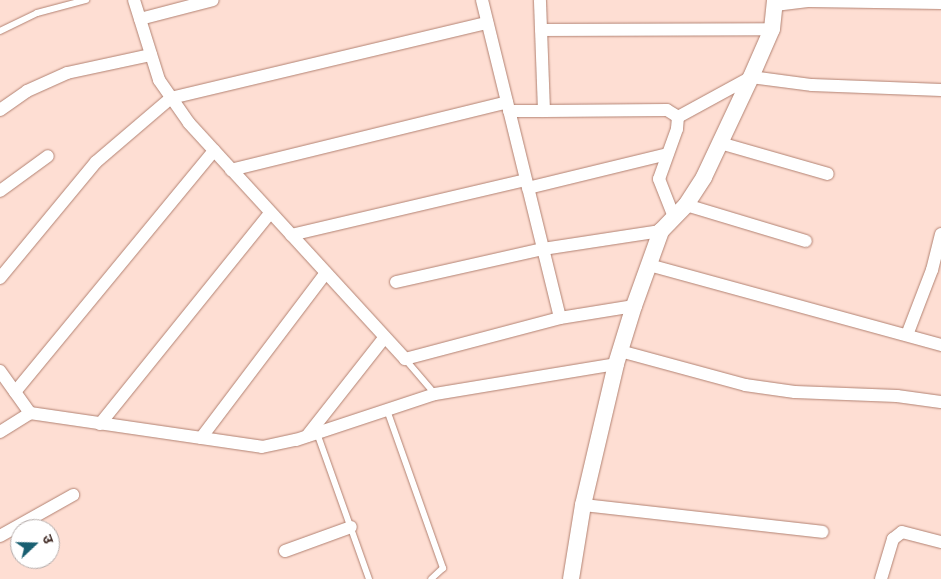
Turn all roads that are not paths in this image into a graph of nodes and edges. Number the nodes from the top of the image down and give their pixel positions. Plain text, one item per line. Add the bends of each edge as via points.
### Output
1 (86, 0) edge
2 (134, 0) edge
3 (213, 0) edge
4 (482, 0) edge
5 (540, 0) edge
6 (775, 3) edge
7 (941, 3) edge
8 (140, 19) junction
9 (487, 22) junction
10 (772, 29) junction
11 (541, 30) junction
12 (0, 31) edge
13 (151, 54) junction
14 (751, 77) junction
15 (941, 90) edge
16 (171, 98) junction
17 (508, 106) junction
18 (0, 110) edge
19 (544, 111) junction
20 (678, 117) junction
21 (720, 143) junction
22 (214, 151) junction
23 (667, 154) junction
24 (48, 156) dead end
25 (232, 170) junction
26 (828, 174) dead end
27 (527, 184) junction
28 (0, 191) edge
29 (680, 211) junction
30 (270, 213) junction
31 (661, 231) junction
32 (941, 234) edge
33 (291, 235) junction
34 (806, 241) dead end
35 (543, 249) junction
36 (649, 265) junction
37 (936, 272) edge
38 (326, 273) junction
39 (0, 278) edge
40 (396, 282) dead end
41 (634, 306) junction
42 (560, 318) junction
43 (907, 335) junction
44 (384, 338) junction
45 (941, 344) edge
46 (618, 358) junction
47 (405, 359) junction
48 (0, 371) edge
49 (15, 392) junction
50 (434, 394) junction
51 (941, 402) edge
52 (387, 410) junction
53 (30, 413) junction
54 (100, 424) junction
55 (0, 432) edge
56 (312, 434) junction
57 (201, 438) junction
58 (73, 495) dead end
59 (583, 505) junction
60 (351, 527) junction
61 (822, 532) dead end
62 (0, 536) edge
63 (941, 542) edge
64 (285, 551) dead end
65 (575, 578) edge
66 (369, 579) edge
67 (430, 579) edge
68 (881, 579) edge

1 - 12 lane via 37,13
2 - 8 street
3 - 8 street
4 - 9 street
5 - 11 street
6 - 7 street
6 - 10 street
8 - 13 street
9 - 16 street
9 - 17 street
10 - 11 street
10 - 14 street
11 - 19 street
13 - 16 street via 159,80
13 - 18 street via 67,73 27,91
14 - 15 street via 812,85
14 - 20 street
14 - 21 street
16 - 22 street
16 - 39 street via 96,162
17 - 19 street
17 - 25 street
17 - 27 street
19 - 20 street via 667,110
20 - 23 street
21 - 26 street
21 - 29 street
22 - 25 street
22 - 49 street
23 - 27 street
23 - 29 street via 659,179
24 - 28 street
25 - 30 street
27 - 33 street
27 - 35 street
29 - 31 street
29 - 34 street
30 - 33 street
30 - 54 street
31 - 35 street
31 - 36 street
32 - 37 street
33 - 38 street
35 - 40 street
35 - 42 street
36 - 41 street
36 - 43 street
37 - 43 street
38 - 44 street
38 - 57 street
41 - 42 street
41 - 46 street
42 - 47 street
43 - 45 street
44 - 47 street
44 - 56 street
46 - 50 street
46 - 51 street via 745,385 795,392 896,396
46 - 59 street
47 - 50 lane
48 - 49 street
49 - 53 street
50 - 52 street
52 - 56 street
52 - 67 lane via 443,568
53 - 54 street
53 - 55 street
54 - 57 street
56 - 57 street via 262,447
56 - 60 lane
58 - 62 street
59 - 61 street
59 - 65 street
60 - 64 street
60 - 66 lane
63 - 68 street via 902,532 893,539

